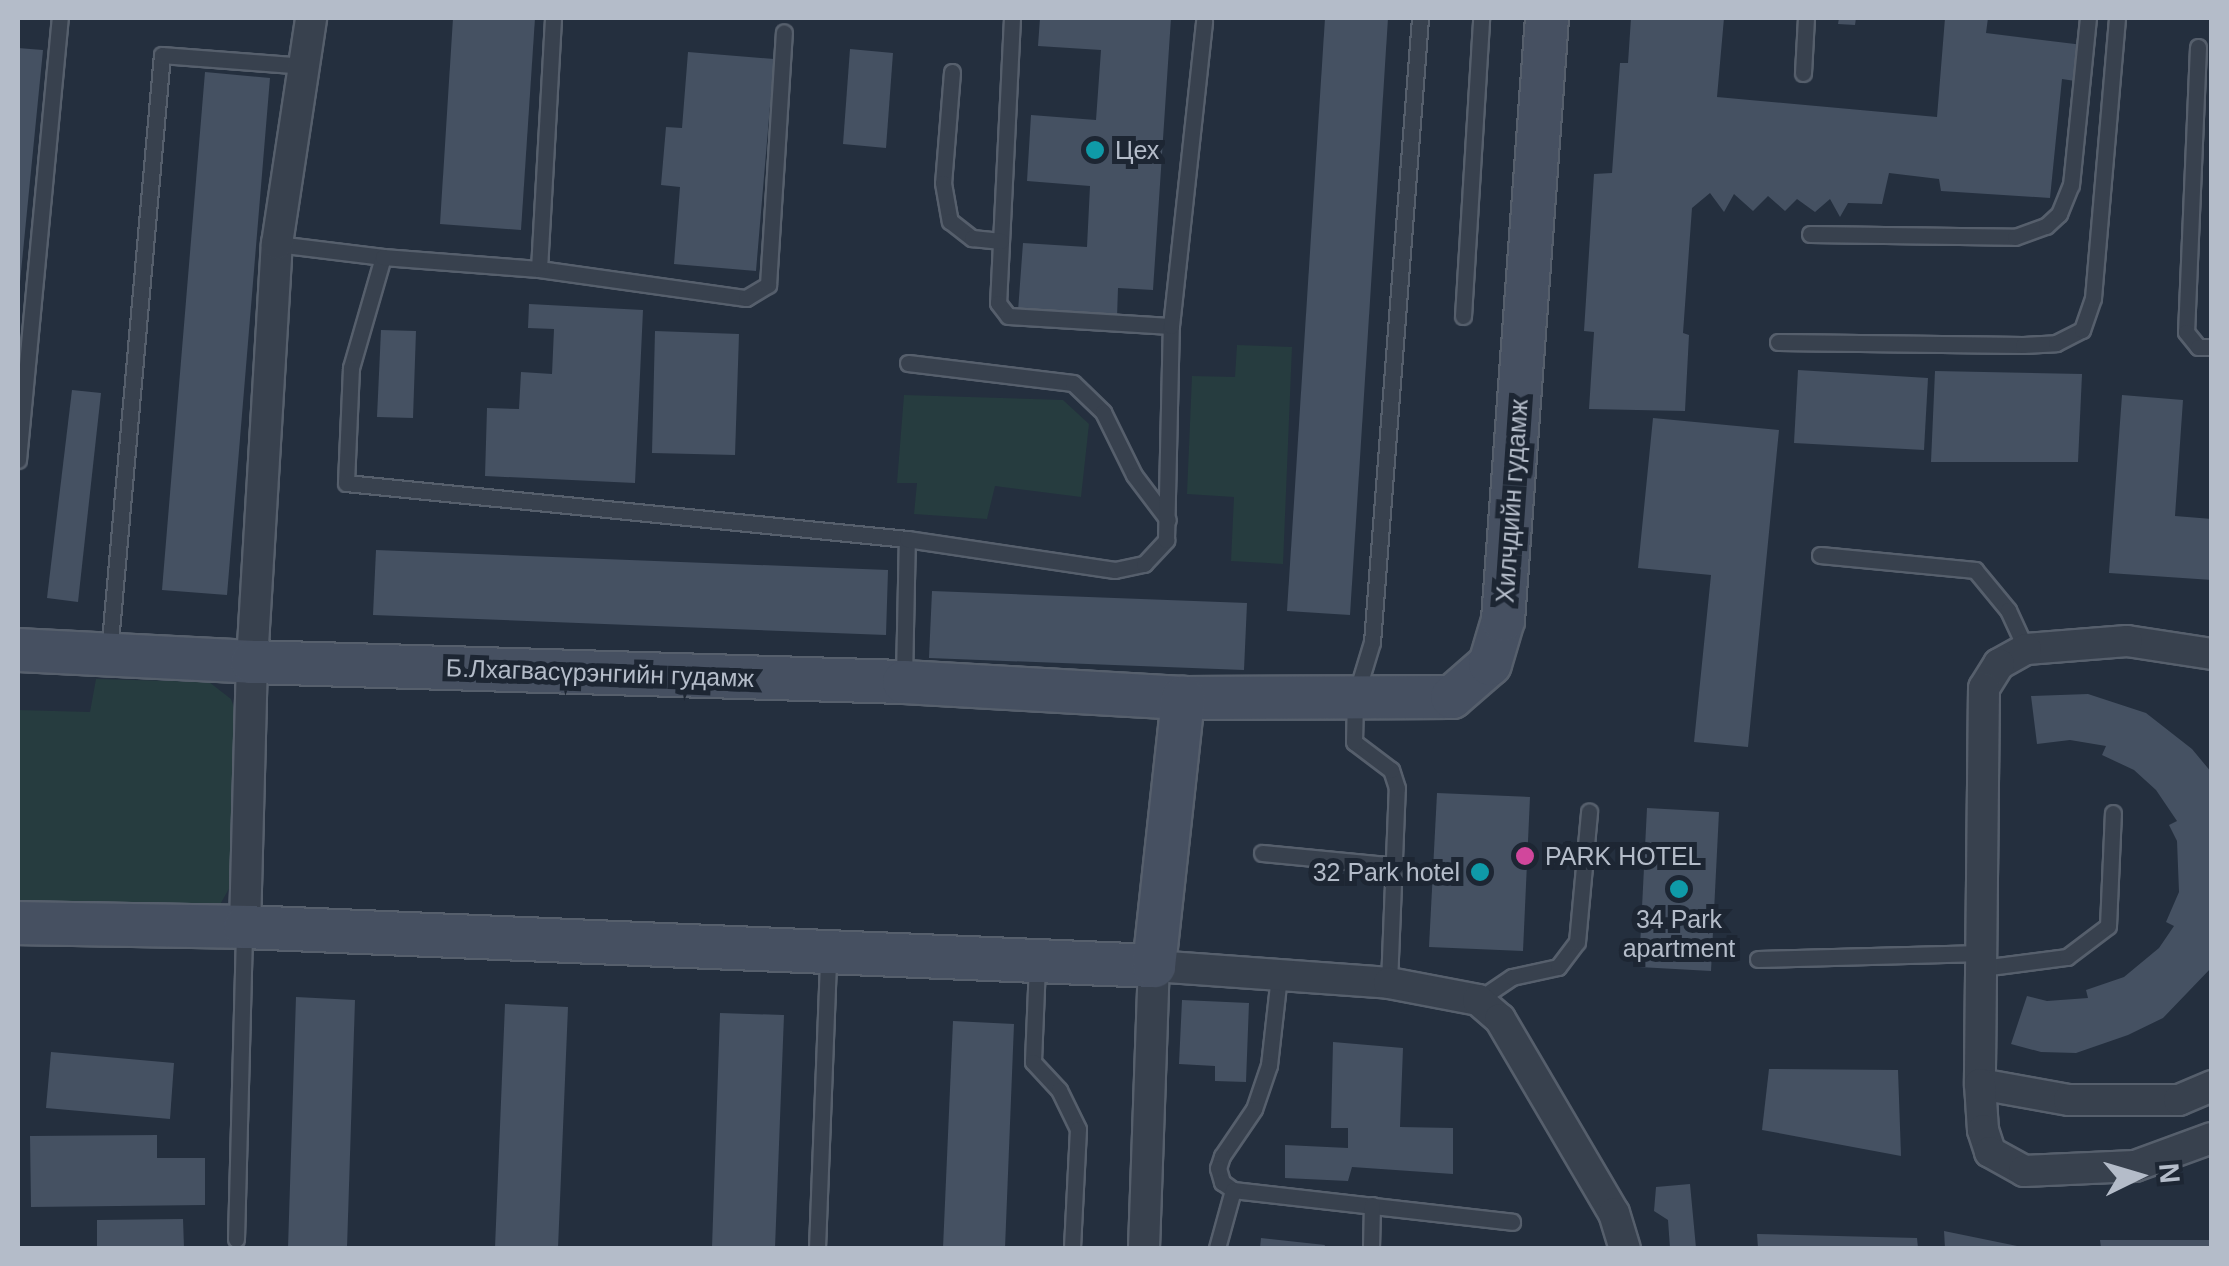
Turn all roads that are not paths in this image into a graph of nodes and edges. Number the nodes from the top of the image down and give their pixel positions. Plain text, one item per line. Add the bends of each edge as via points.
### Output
1 (60, 18) edge
2 (310, 18) edge
3 (553, 18) edge
4 (1012, 18) edge
5 (1420, 18) edge
6 (1481, 18) edge
7 (1547, 18) edge
8 (1806, 18) edge
9 (2088, 18) edge
10 (2117, 18) edge
11 (1204, 22) dead end
12 (784, 33) dead end
13 (2198, 47) dead end
14 (305, 66) junction
15 (952, 72) dead end
16 (1803, 73) dead end
17 (1810, 234) dead end
18 (1001, 241) junction
19 (276, 244) junction
20 (382, 257) junction
21 (539, 269) junction
22 (1463, 316) dead end
23 (1172, 326) junction
24 (1778, 342) dead end
25 (2212, 347) edge
26 (908, 363) dead end
27 (18, 460) edge
28 (1168, 520) junction
29 (907, 539) junction
30 (1820, 555) dead end
31 (18, 650) edge
32 (2026, 650) junction
33 (109, 654) junction
34 (2212, 654) edge
35 (252, 662) junction
36 (904, 682) junction
37 (1183, 698) junction
38 (1355, 698) junction
39 (1588, 812) dead end
40 (2113, 813) dead end
41 (1262, 854) dead end
42 (1397, 866) junction
43 (18, 923) edge
44 (244, 927) junction
45 (828, 952) junction
46 (1758, 960) dead end
47 (1983, 960) junction
48 (1038, 961) junction
49 (1154, 966) junction
50 (1278, 976) junction
51 (1390, 983) junction
52 (1478, 1000) junction
53 (1980, 1084) junction
54 (2212, 1086) edge
55 (2212, 1138) edge
56 (1233, 1190) junction
57 (1372, 1205) junction
58 (1512, 1222) dead end
59 (236, 1238) dead end
60 (817, 1248) edge
61 (1072, 1248) edge
62 (1144, 1248) edge
63 (1216, 1248) edge
64 (1371, 1248) edge
65 (1626, 1248) edge

1 - 27 lane
2 - 14 street
3 - 21 lane
4 - 18 lane
5 - 38 lane via 1372,642
6 - 22 lane
7 - 38 street, Хилчдийн гудамж via 1504,620 1490,664 1452,697
8 - 16 lane
9 - 17 lane via 2071,185 2046,226 2016,237
10 - 24 lane via 2093,298 2082,330 2056,343 2023,345
11 - 23 lane
12 - 21 lane via 768,284 746,298
13 - 25 lane via 2186,332 2198,346
14 - 19 street
14 - 33 lane via 162,55
15 - 18 lane via 943,183 950,221 972,238
18 - 23 lane via 998,303 1008,316
19 - 20 lane
19 - 35 street
20 - 21 lane
20 - 29 lane via 351,368 346,483
23 - 28 lane
26 - 28 lane via 1073,383 1102,412 1134,475
28 - 29 lane via 1166,540 1144,564 1115,570
29 - 36 lane
30 - 32 lane via 1975,570 2008,610
31 - 33 street, Б.Лхагвасүрэнгийн гудамж
32 - 34 street via 2127,641
32 - 47 street via 1999,664 1984,688
33 - 35 street, Б.Лхагвасүрэнгийн гудамж
35 - 36 street, Б.Лхагвасүрэнгийн гудамж
35 - 44 street
36 - 37 street, Б.Лхагвасүрэнгийн гудамж
37 - 38 street, Хилчдийн гудамж
37 - 49 street
38 - 42 lane via 1354,742 1391,770 1397,788
39 - 52 lane via 1577,942 1558,967 1512,977
40 - 47 lane via 2108,926 2067,957
41 - 42 lane
42 - 51 lane
43 - 44 street
44 - 45 street
44 - 59 lane
45 - 48 street
45 - 60 lane
46 - 47 lane
47 - 53 street
48 - 49 street
48 - 61 lane via 1033,1062 1059,1090 1078,1129
49 - 50 street
49 - 62 street
50 - 51 street
50 - 56 lane via 1269,1065 1254,1109 1218,1168
51 - 52 street
52 - 65 street via 1500,1019 1614,1213
53 - 54 street via 2068,1100 2179,1100
53 - 55 street via 1990,1152 2024,1170 2135,1166
56 - 57 lane
56 - 63 lane
57 - 58 lane
57 - 64 lane

